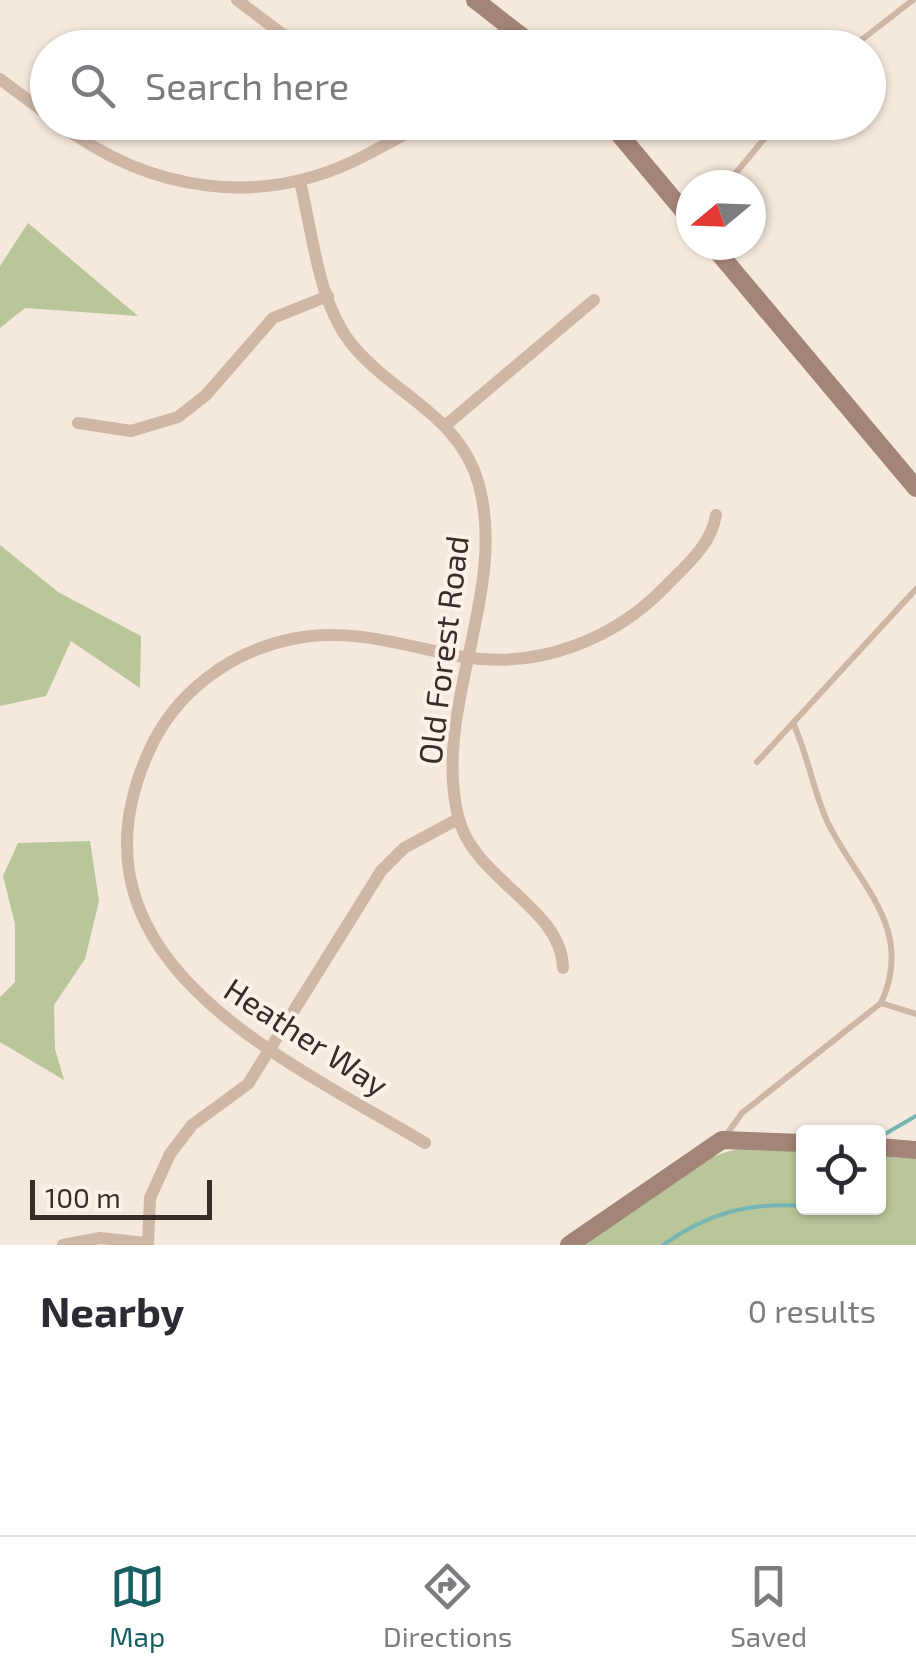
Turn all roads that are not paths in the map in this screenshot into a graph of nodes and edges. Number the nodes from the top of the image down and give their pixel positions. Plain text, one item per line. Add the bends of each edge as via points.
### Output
1 (238, 0) edge
2 (475, 0) edge
3 (913, 0) edge
4 (508, 26) junction
5 (278, 30) edge
6 (505, 30) edge
7 (513, 30) edge
8 (874, 30) edge
9 (2, 85) edge
10 (30, 103) edge
11 (83, 140) edge
12 (387, 140) edge
13 (625, 140) edge
14 (763, 140) edge
15 (738, 170) edge
16 (300, 182) junction
17 (676, 202) edge
18 (725, 260) edge
19 (328, 296) junction
20 (594, 300) dead end
21 (78, 423) dead end
22 (446, 424) junction
23 (916, 488) edge
24 (716, 516) dead end
25 (916, 589) edge
26 (468, 657) junction
27 (794, 725) junction
28 (757, 762) dead end
29 (458, 818) junction
30 (562, 968) dead end
31 (881, 1003) junction
32 (916, 1014) edge
33 (270, 1050) junction
34 (722, 1140) junction
35 (796, 1142) edge
36 (424, 1143) dead end
37 (886, 1148) edge
38 (916, 1150) edge
39 (147, 1244) edge
40 (63, 1245) edge
41 (569, 1245) edge

1 - 5 street
2 - 4 street
3 - 8 lane
4 - 6 street
4 - 7 street
9 - 10 street
11 - 16 street via 157,177 224,189
12 - 16 street via 339,169
13 - 17 street
14 - 15 lane
16 - 19 street, Old Forest Road
18 - 23 street
19 - 21 street via 273,318 178,417 131,432
19 - 22 street, Old Forest Road via 356,349
20 - 22 street
22 - 26 street, Old Forest Road via 469,458 486,516
24 - 26 street, Heather Way via 705,545 616,628 544,654
25 - 27 lane
26 - 29 street, Old Forest Road via 452,777
26 - 33 street, Heather Way via 349,635 292,638 238,657 196,684 160,726 132,808 129,854 140,913 161,955 196,996
27 - 28 lane
27 - 31 lane via 841,850 884,910 894,977
29 - 30 street, Old Forest Road via 470,847 554,935
29 - 33 street via 404,848 381,871
31 - 32 lane
31 - 34 lane via 742,1114
33 - 36 street, Heather Way
33 - 39 street via 248,1084 192,1125 170,1154 150,1198
34 - 35 street
34 - 41 street
37 - 38 street
39 - 40 street via 100,1238

